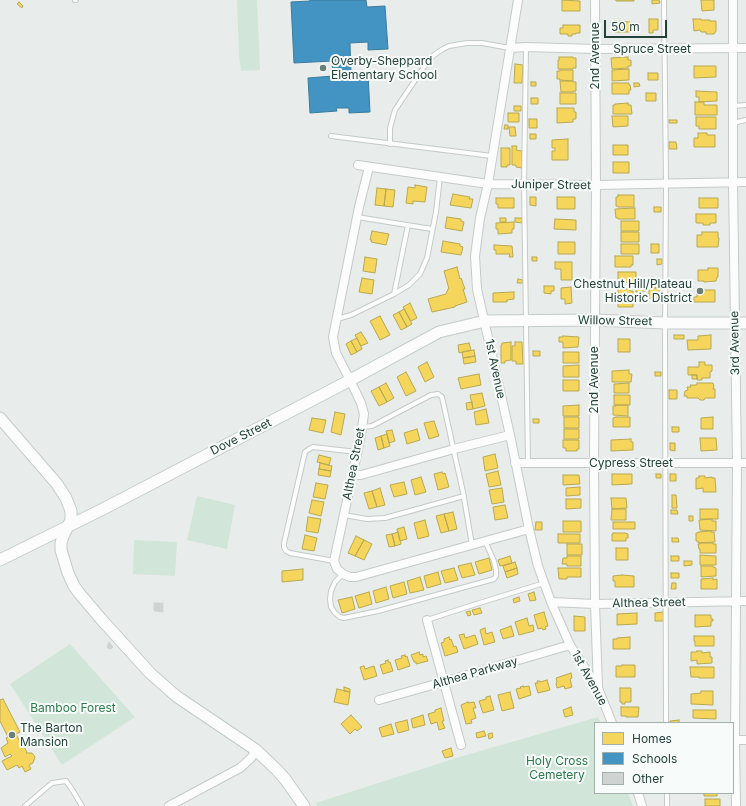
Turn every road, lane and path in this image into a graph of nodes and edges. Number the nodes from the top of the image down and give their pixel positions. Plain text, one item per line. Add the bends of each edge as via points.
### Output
1 (518, 0) edge
2 (595, 0) edge
3 (664, 0) edge
4 (733, 0) edge
5 (526, 47) junction
6 (510, 48) junction
7 (732, 48) junction
8 (746, 48) edge
9 (595, 49) junction
10 (665, 49) junction
11 (746, 105) edge
12 (732, 106) junction
13 (746, 120) edge
14 (732, 123) junction
15 (331, 136) dead end
16 (390, 144) junction
17 (492, 156) junction
18 (358, 165) dead end
19 (369, 167) junction
20 (440, 176) junction
21 (733, 182) junction
22 (746, 182) edge
23 (488, 184) junction
24 (524, 184) junction
25 (666, 184) junction
26 (596, 185) junction
27 (357, 217) junction
28 (408, 225) junction
29 (432, 229) junction
30 (394, 294) junction
31 (336, 319) junction
32 (594, 320) junction
33 (485, 321) junction
34 (526, 321) junction
35 (665, 323) junction
36 (734, 323) junction
37 (746, 323) edge
38 (350, 380) junction
39 (0, 418) edge
40 (362, 428) junction
41 (510, 435) junction
42 (454, 449) junction
43 (357, 452) junction
44 (594, 462) junction
45 (515, 463) junction
46 (528, 463) junction
47 (666, 463) junction
48 (737, 463) junction
49 (746, 463) edge
50 (352, 475) junction
51 (464, 496) junction
52 (344, 515) junction
53 (67, 528) junction
54 (528, 529) junction
55 (485, 542) junction
56 (472, 545) junction
57 (0, 560) edge
58 (334, 561) junction
59 (342, 574) junction
60 (545, 583) junction
61 (736, 601) junction
62 (746, 601) edge
63 (551, 602) junction
64 (666, 602) junction
65 (594, 604) junction
66 (427, 620) joint
67 (570, 645) junction
68 (443, 682) junction
69 (598, 688) junction
70 (379, 700) dead end
71 (612, 722) edge
72 (666, 722) edge
73 (734, 740) edge
74 (746, 740) edge
75 (461, 745) dead end
76 (256, 750) junction
77 (638, 794) edge
78 (667, 794) edge
79 (26, 806) edge
80 (82, 806) edge
81 (169, 806) edge
82 (304, 806) edge
83 (642, 806) edge
84 (667, 806) edge
85 (736, 806) edge

1 - 6 street, 1st Avenue
2 - 9 street, 2nd Avenue
3 - 10 lane
4 - 7 street, 3rd Avenue
5 - 6 street, Spruce Street
5 - 9 street, Spruce Street
5 - 24 lane
6 - 16 lane via 482,42 467,43 450,46 434,55 395,110 390,128
6 - 17 street, 1st Avenue
7 - 8 street, Spruce Street
7 - 10 street, Spruce Street
7 - 12 street, 3rd Avenue
9 - 10 street, Spruce Street
9 - 26 street, 2nd Avenue
10 - 25 lane
11 - 12 lane
12 - 14 street, 3rd Avenue
13 - 14 lane
14 - 21 street, 3rd Avenue
15 - 16 lane
16 - 17 lane
17 - 23 street, 1st Avenue
18 - 19 street, Juniper Street
19 - 20 street, Juniper Street
19 - 27 street, Althea Street
20 - 23 street, Juniper Street
20 - 29 lane
21 - 22 street, Juniper Street
21 - 25 street, Juniper Street
21 - 36 street, 3rd Avenue
23 - 24 street, Juniper Street
23 - 33 street, 1st Avenue via 474,256 477,290
24 - 26 street, Juniper Street
24 - 34 lane
25 - 26 street, Juniper Street
25 - 35 lane
26 - 32 street, 2nd Avenue
27 - 28 lane
27 - 31 street, Althea Street
28 - 29 lane
28 - 30 lane
29 - 30 lane via 427,258 420,274 409,285
30 - 31 lane via 351,315
31 - 38 street, Althea Street via 333,337 336,353
32 - 34 street, Willow Street
32 - 35 street, Willow Street
32 - 44 street, 2nd Avenue
33 - 34 street, Willow Street
33 - 38 street, Dove Street via 439,332
33 - 41 street, 1st Avenue
34 - 46 lane
35 - 36 street, Willow Street
35 - 47 lane
36 - 37 street, Willow Street
36 - 48 street, 3rd Avenue
38 - 40 street, Althea Street via 364,414
38 - 53 street, Dove Street
39 - 53 street via 61,491 71,511
40 - 42 lane via 372,426 431,395 438,394 442,398
40 - 43 street, Althea Street
41 - 42 street
41 - 45 street, 1st Avenue
42 - 50 street via 361,476
42 - 51 lane
43 - 50 street, Althea Street
43 - 58 lane via 313,447 305,452 284,543 286,551 290,553
44 - 46 street, Cypress Street
44 - 47 street, Cypress Street
44 - 65 street, 2nd Avenue
45 - 46 street, Cypress Street
45 - 54 street, 1st Avenue
47 - 48 street, Cypress Street
47 - 64 lane
48 - 49 street, Cypress Street
48 - 61 street, 3rd Avenue
50 - 52 street, Althea Street
51 - 52 lane via 385,518 366,519
51 - 56 lane
52 - 58 street, Althea Street
53 - 57 street, Dove Street
53 - 76 street via 61,550 74,586 88,605 159,682
54 - 55 street
54 - 60 street, 1st Avenue
55 - 56 street
55 - 59 lane via 494,561 494,579 344,618 335,613 330,599 335,582
56 - 59 street via 356,577
58 - 59 street
60 - 63 street, 1st Avenue
60 - 66 lane
61 - 62 street, Althea Street
61 - 64 street, Althea Street
61 - 73 street, 3rd Avenue
63 - 65 street, Althea Street
63 - 67 street, 1st Avenue
64 - 65 street, Althea Street
64 - 72 lane
65 - 69 street, 2nd Avenue
66 - 68 street
67 - 68 street, Althea Parkway
67 - 69 street, 1st Avenue
68 - 70 street, Althea Parkway
68 - 75 street
69 - 71 street, 1st Avenue
73 - 74 street
73 - 85 street, 3rd Avenue
76 - 81 street via 240,768
76 - 82 street via 285,779
77 - 83 street
78 - 84 lane
79 - 80 lane via 52,783 66,781

